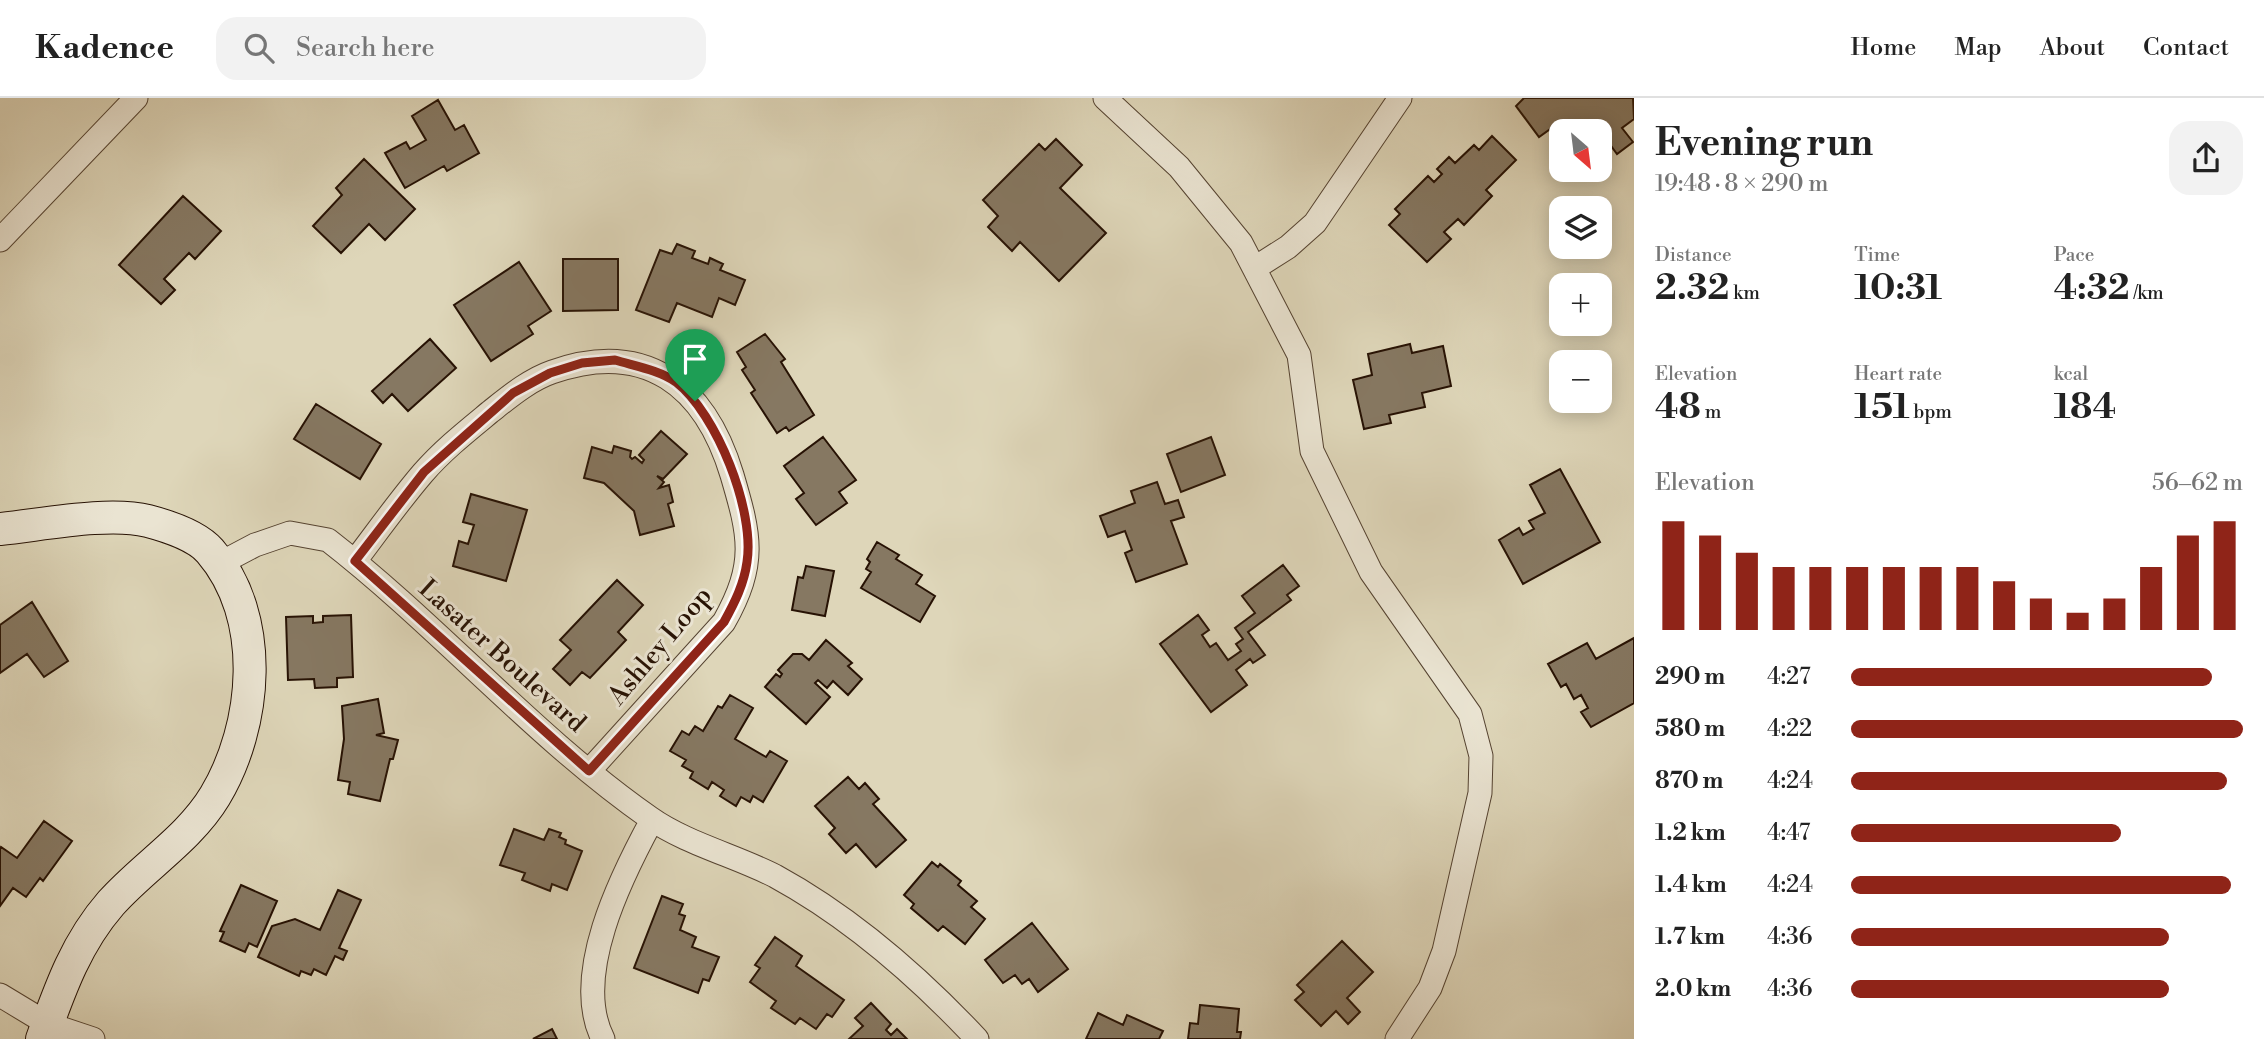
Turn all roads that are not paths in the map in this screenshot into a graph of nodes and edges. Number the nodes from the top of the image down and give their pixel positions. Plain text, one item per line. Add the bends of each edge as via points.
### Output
1 (136, 98) edge
2 (1104, 98) edge
3 (1400, 98) edge
4 (0, 240) edge
5 (1255, 268) junction
6 (0, 529) edge
7 (355, 561) junction
8 (219, 564) junction
9 (589, 771) junction
10 (652, 820) junction
11 (0, 995) edge
12 (45, 1031) edge
13 (93, 1039) edge
14 (603, 1039) edge
15 (976, 1039) edge
16 (1397, 1039) edge

1 - 4 street
2 - 5 street via 1179,167 1241,243
3 - 5 street via 1315,223
5 - 16 street via 1298,355 1312,451 1371,572 1471,714 1481,756 1480,793 1444,951 1430,988
6 - 8 street via 94,519 147,520 199,541
7 - 8 street, Lasater Boulevard via 328,540 290,533
7 - 9 street, Lasater Boulevard
7 - 9 street, Ashley Loop via 424,472 513,393 550,373 582,363 615,360 674,381 712,423 723,448 748,527 748,560 740,593 724,622
8 - 12 street via 243,613 248,647 245,709 227,773 194,823 95,923 66,971
9 - 10 street, Lasater Boulevard
10 - 14 street via 606,924 595,961 596,1026
10 - 15 street, Lasater Boulevard via 775,877 870,937 926,985
11 - 12 street
12 - 13 street

